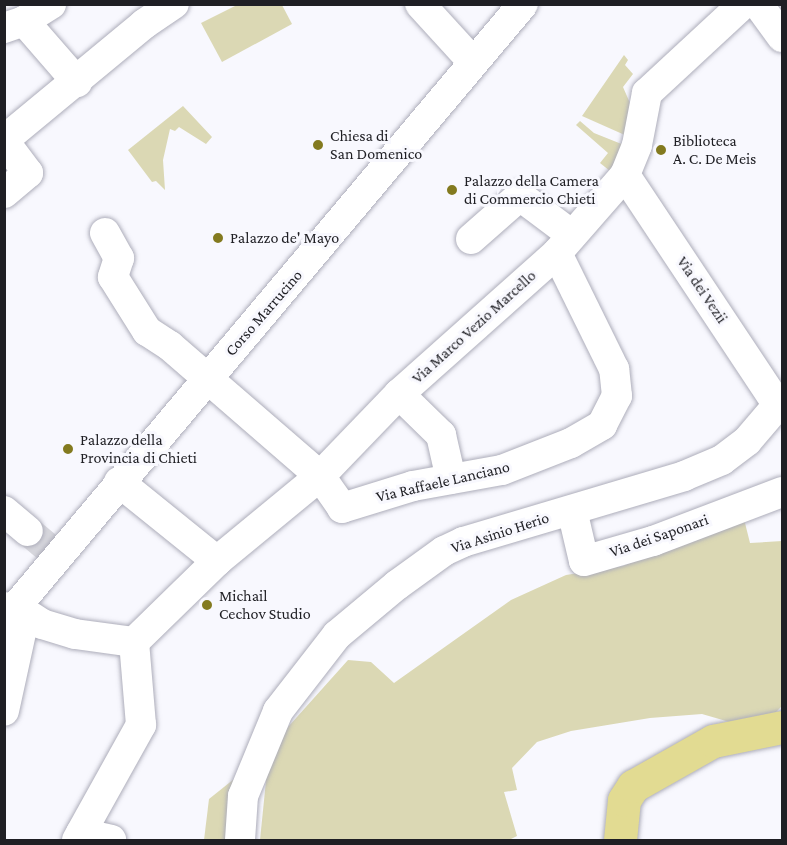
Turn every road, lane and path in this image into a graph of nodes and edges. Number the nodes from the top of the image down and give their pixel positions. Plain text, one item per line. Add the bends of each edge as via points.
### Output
1 (51, 4) edge
2 (420, 4) edge
3 (523, 4) edge
4 (743, 4) edge
5 (759, 4) edge
6 (166, 19) edge
7 (14, 24) edge
8 (783, 37) edge
9 (473, 62) junction
10 (77, 82) junction
11 (4, 141) edge
12 (625, 176) junction
13 (4, 193) edge
14 (105, 233) dead end
15 (471, 239) dead end
16 (565, 244) junction
17 (206, 381) junction
18 (399, 394) junction
19 (780, 402) edge
20 (320, 476) junction
21 (451, 479) junction
22 (119, 482) junction
23 (783, 492) edge
24 (572, 510) junction
25 (4, 511) edge
26 (45, 546) junction
27 (217, 561) junction
28 (9, 612) edge
29 (134, 642) junction
30 (4, 651) edge
31 (4, 670) edge
32 (4, 711) edge
33 (783, 727) edge
34 (79, 836) edge
35 (111, 840) edge
36 (240, 840) edge
37 (620, 840) edge

1 - 7 street
2 - 9 street
3 - 9 street, Corso Marrucino
4 - 12 street via 647,93 637,145
5 - 8 street
6 - 10 street
7 - 10 street
9 - 17 street, Corso Marrucino via 386,172
10 - 11 street
11 - 13 street via 28,173
12 - 16 street, Via Marco Vezio Marcello
12 - 19 street, Via dei Vezii
14 - 17 street via 119,258 113,277 147,331 170,346
15 - 16 street via 520,196
16 - 18 street, Via Marco Vezio Marcello
16 - 21 street, Via Raffaele Lanciano via 614,369 617,396 608,425 502,470
17 - 20 street
17 - 22 street, Corso Marrucino
18 - 20 street, Via Marco Vezio Marcello
18 - 21 street via 441,435
19 - 24 street, Via Asinio Herio via 747,441 722,460 684,476
20 - 21 street, Via Raffaele Lanciano via 342,508 413,486
20 - 27 street, Via Marco Vezio Marcello
22 - 26 street, Corso Marrucino
22 - 27 street
23 - 24 street, Via dei Saponari via 653,541 584,561
24 - 36 street, Via Asinio Herio via 444,551 337,635 278,711 243,796
25 - 26 street
26 - 28 street, Corso Marrucino
27 - 29 street, Via Marco Vezio Marcello
28 - 29 street via 75,634
28 - 32 street via 24,619
29 - 34 street via 141,725
30 - 31 street
33 - 37 main road via 713,741 633,786 624,800
34 - 35 street

